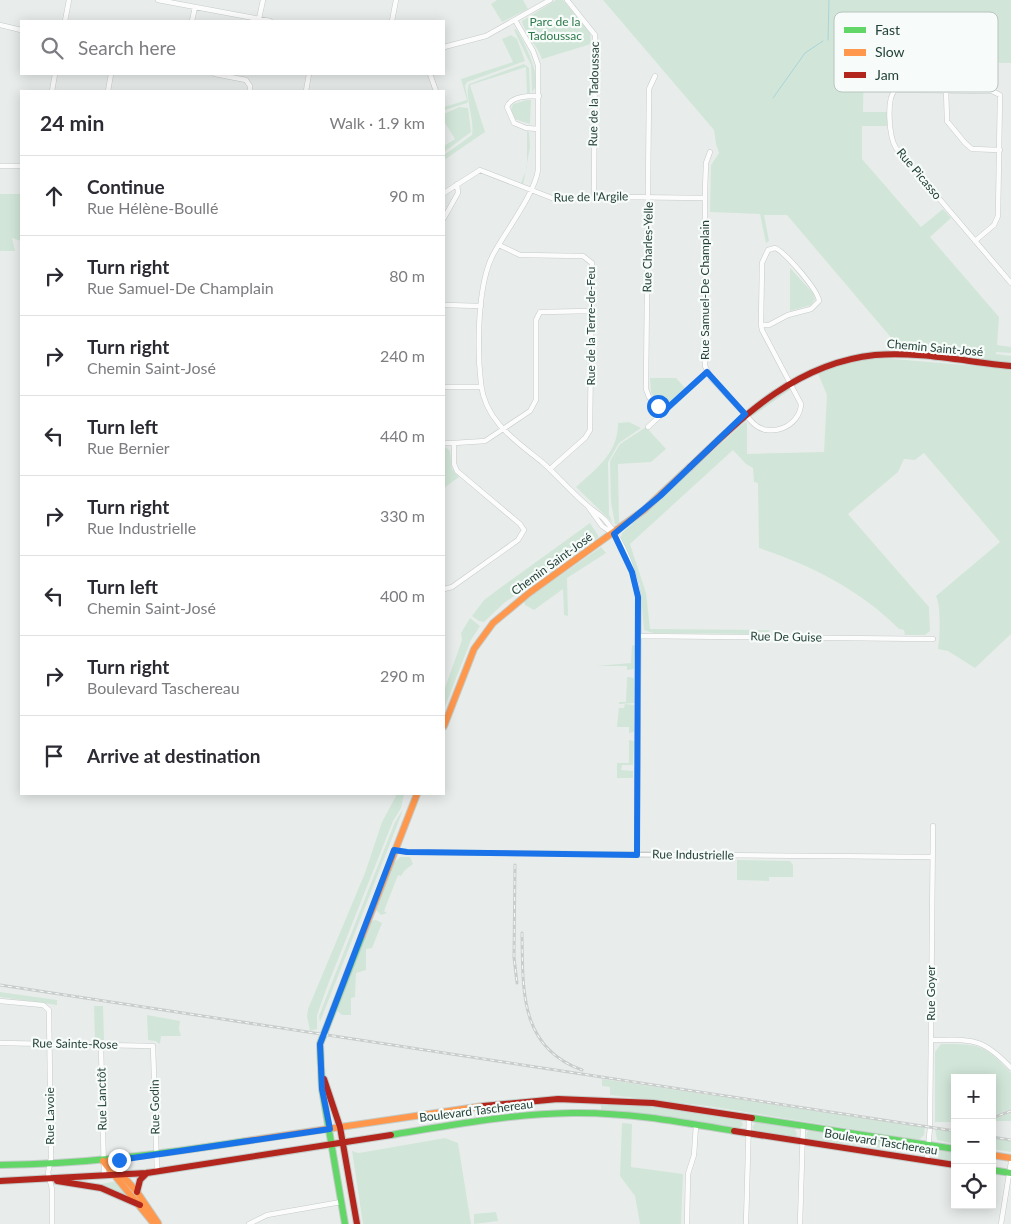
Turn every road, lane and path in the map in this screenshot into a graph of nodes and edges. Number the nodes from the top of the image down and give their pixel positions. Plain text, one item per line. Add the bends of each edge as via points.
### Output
1 (69, 0) edge
2 (158, 0) edge
3 (263, 0) edge
4 (396, 0) edge
5 (550, 0) edge
6 (567, 0) edge
7 (195, 7) junction
8 (259, 19) junction
9 (65, 20) edge
10 (192, 20) edge
11 (264, 20) edge
12 (392, 20) edge
13 (515, 20) junction
14 (0, 24) edge
15 (20, 30) edge
16 (445, 47) edge
17 (55, 75) edge
18 (111, 75) edge
19 (220, 75) edge
20 (310, 75) edge
21 (430, 75) edge
22 (655, 76) dead end
23 (52, 90) edge
24 (108, 90) edge
25 (250, 90) edge
26 (306, 90) edge
27 (436, 90) edge
28 (893, 92) edge
29 (946, 92) edge
30 (994, 92) edge
31 (539, 96) junction
32 (538, 129) junction
33 (1000, 150) junction
34 (710, 152) dead end
35 (0, 166) edge
36 (20, 166) edge
37 (457, 184) junction
38 (530, 191) junction
39 (445, 192) edge
40 (648, 197) junction
41 (594, 198) junction
42 (705, 198) junction
43 (445, 216) edge
44 (975, 241) junction
45 (499, 245) junction
46 (1011, 283) edge
47 (445, 305) edge
48 (481, 306) junction
49 (592, 311) junction
50 (761, 325) junction
51 (1011, 366) edge
52 (707, 372) junction
53 (790, 381) junction
54 (482, 386) junction
55 (445, 388) edge
56 (663, 412) junction
57 (745, 414) junction
58 (648, 427) dead end
59 (503, 429) junction
60 (445, 443) edge
61 (454, 443) junction
62 (550, 469) junction
63 (614, 534) junction
64 (445, 589) edge
65 (638, 636) junction
66 (933, 639) dead end
67 (445, 723) edge
68 (417, 795) edge
69 (933, 826) dead end
70 (394, 850) junction
71 (637, 855) junction
72 (932, 857) junction
73 (0, 1001) edge
74 (931, 1040) junction
75 (0, 1043) edge
76 (50, 1044) junction
77 (101, 1045) junction
78 (151, 1045) joint
79 (321, 1068) junction
80 (1011, 1068) edge
81 (596, 1099) junction
82 (508, 1102) junction
83 (596, 1113) junction
84 (421, 1115) junction
85 (510, 1116) junction
86 (749, 1117) junction
87 (696, 1125) junction
88 (803, 1126) junction
89 (340, 1127) junction
90 (330, 1129) junction
91 (424, 1129) junction
92 (747, 1132) junction
93 (801, 1140) junction
94 (343, 1141) junction
95 (332, 1144) junction
96 (929, 1145) junction
97 (951, 1148) edge
98 (155, 1156) junction
99 (996, 1156) edge
100 (1011, 1158) edge
101 (927, 1160) junction
102 (106, 1161) junction
103 (1011, 1162) edge
104 (48, 1164) junction
105 (951, 1164) edge
106 (0, 1165) edge
107 (157, 1171) junction
108 (996, 1171) edge
109 (118, 1173) junction
110 (147, 1173) junction
111 (1010, 1173) edge
112 (104, 1174) junction
113 (50, 1180) junction
114 (0, 1181) edge
115 (137, 1192) junction
116 (1008, 1195) edge
117 (341, 1202) junction
118 (140, 1205) junction
119 (52, 1224) edge
120 (154, 1224) edge
121 (158, 1224) edge
122 (250, 1224) edge
123 (345, 1224) edge
124 (357, 1224) edge
125 (687, 1224) edge
126 (746, 1224) edge
127 (800, 1224) edge
128 (1002, 1224) edge

1 - 9 street
2 - 7 street
3 - 8 street
4 - 12 street
5 - 13 street
6 - 41 street, Rue de la Tadoussac via 594,35
7 - 8 street
7 - 10 street
8 - 11 street
13 - 16 street via 482,38
13 - 31 street via 536,58
14 - 15 street
17 - 23 street
18 - 24 street
19 - 25 street via 244,80
20 - 26 street
21 - 27 street
22 - 40 street, Rue Charles-Yelle via 650,87
28 - 44 street, Rue Picasso via 890,99 891,139
29 - 33 street via 947,121 964,143 972,149
30 - 33 street, Rue Picasso via 1001,100
31 - 32 street
31 - 32 street via 511,101 507,107 514,123
32 - 38 street via 537,173
33 - 44 street, Rue Picasso via 998,220
34 - 42 street, Rue Samuel-De Champlain via 706,163
35 - 36 street
37 - 38 street, Rue de l'Argile via 483,170
37 - 39 street, Rue de l'Argile
37 - 43 street via 458,193
38 - 41 street, Rue de l'Argile via 557,200
38 - 45 street
40 - 41 street, Rue de l'Argile
40 - 42 street, Rue de l'Argile
40 - 56 street, Rue Charles-Yelle via 646,389
42 - 52 street, Rue Samuel-De Champlain via 704,357
44 - 46 street, Rue Picasso
45 - 48 street via 485,274
45 - 49 street, Rue de la Terre-de-Feu via 520,255 588,257 592,265
47 - 48 street
48 - 54 street
49 - 59 street via 546,311 538,314 535,403 530,411
49 - 62 street, Rue de la Terre-de-Feu via 590,430
50 - 50 street via 762,260 768,250 775,248 816,292 819,301 811,309
50 - 53 street
51 - 53 main road, Chemin Saint-José via 876,355 830,364
52 - 56 street
52 - 57 street, Rue Samuel-De Champlain
53 - 57 main road, Chemin Saint-José
53 - 57 street, Rue Samuel-De Champlain via 801,404 800,414 793,422 765,431
54 - 55 street
54 - 59 street via 489,410
56 - 58 street
57 - 63 main road, Chemin Saint-José via 660,496
59 - 61 street via 481,442
59 - 62 street
60 - 61 street
61 - 64 street via 457,471 524,530 518,540 452,588
62 - 63 street via 607,522
63 - 65 street via 637,586
63 - 67 main road, Chemin Saint-José via 518,602 489,628 472,653
65 - 66 street, Rue De Guise
65 - 71 street
68 - 70 main road
69 - 72 street, Rue Goyer
70 - 71 street, Rue Industrielle
70 - 79 main road via 323,1032
71 - 72 street, Rue Industrielle
72 - 74 street, Rue Goyer
73 - 76 street, Rue Lavoie via 47,1006
74 - 80 street via 980,1042
74 - 96 street, Rue Goyer
75 - 76 street, Rue Sainte-Rose
76 - 77 street, Rue Sainte-Rose
76 - 104 street, Rue Lavoie via 51,1158
77 - 78 street, Rue Sainte-Rose
77 - 102 street, Rue Lanctôt via 103,1153
78 - 98 street, Rue Godin via 155,1052
79 - 89 main road
79 - 90 main road
81 - 82 main road, Boulevard Taschereau
81 - 83 main road
81 - 86 main road, Boulevard Taschereau
82 - 84 main road, Boulevard Taschereau
82 - 85 main road
83 - 85 main road, Boulevard Taschereau
83 - 87 main road, Boulevard Taschereau
84 - 89 main road, Boulevard Taschereau
84 - 91 main road
85 - 91 main road, Boulevard Taschereau
86 - 88 main road, Boulevard Taschereau
86 - 92 street
87 - 92 main road, Boulevard Taschereau
87 - 125 street via 694,1155 688,1176
88 - 93 street
88 - 96 main road, Boulevard Taschereau
89 - 90 main road, Boulevard Taschereau
89 - 94 main road
90 - 95 main road
90 - 98 main road, Boulevard Taschereau
91 - 94 main road, Boulevard Taschereau
92 - 93 main road, Boulevard Taschereau
92 - 126 street
93 - 101 main road, Boulevard Taschereau
93 - 127 street
94 - 95 main road, Boulevard Taschereau
94 - 124 main road
95 - 107 main road, Boulevard Taschereau
95 - 117 main road
96 - 97 main road, Boulevard Taschereau
96 - 101 street, Rue Goyer
98 - 102 main road, Boulevard Taschereau
98 - 107 street, Rue Godin
99 - 100 main road
101 - 105 main road, Boulevard Taschereau
102 - 104 main road, Boulevard Taschereau
102 - 109 main road
102 - 112 street, Rue Lanctôt
103 - 111 street
104 - 106 main road, Boulevard Taschereau
104 - 113 street, Rue Lavoie
107 - 110 main road, Boulevard Taschereau
108 - 111 main road
109 - 110 main road, Boulevard Taschereau
109 - 112 main road, Boulevard Taschereau
109 - 115 main road
109 - 118 main road
110 - 115 main road via 140,1180
111 - 116 street
112 - 113 main road, Boulevard Taschereau
113 - 114 main road, Boulevard Taschereau
113 - 118 main road via 102,1188
113 - 119 street, Rue Lavoie
115 - 121 main road
116 - 128 street
117 - 122 street via 267,1214
117 - 123 main road
118 - 120 main road

